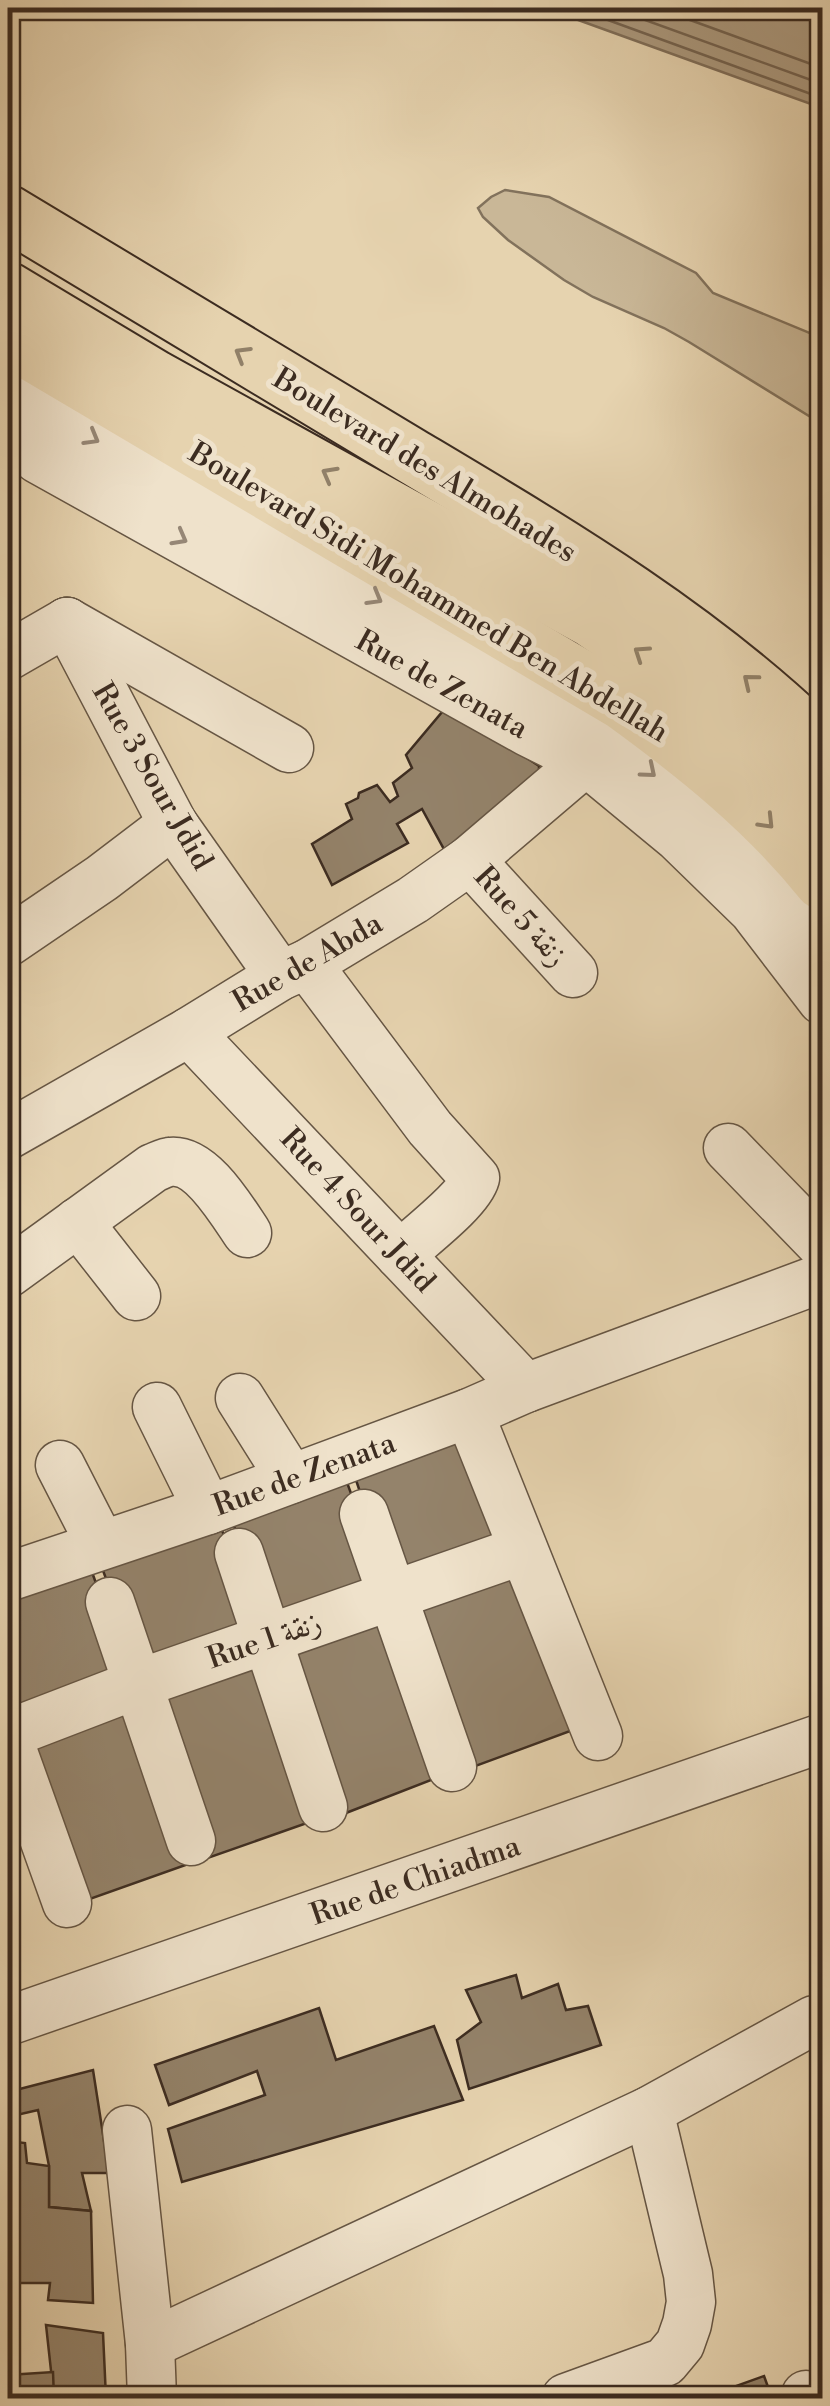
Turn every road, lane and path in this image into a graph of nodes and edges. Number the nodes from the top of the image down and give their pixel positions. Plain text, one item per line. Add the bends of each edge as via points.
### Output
1 (8, 213) edge
2 (8, 290) edge
3 (8, 338) edge
4 (8, 390) edge
5 (8, 433) edge
6 (67, 622) junction
7 (8, 656) edge
8 (822, 746) edge
9 (289, 748) dead end
10 (586, 761) junction
11 (822, 805) edge
12 (173, 824) junction
13 (470, 860) junction
14 (822, 882) edge
15 (822, 938) edge
16 (8, 942) edge
17 (294, 970) junction
18 (572, 972) dead end
19 (822, 1000) edge
20 (189, 1032) junction
21 (8, 1135) edge
22 (728, 1148) dead end
23 (78, 1222) junction
24 (411, 1228) junction
25 (247, 1232) dead end
26 (822, 1245) edge
27 (8, 1273) edge
28 (822, 1278) edge
29 (136, 1296) dead end
30 (526, 1388) junction
31 (240, 1398) dead end
32 (157, 1407) dead end
33 (469, 1413) junction
34 (60, 1465) dead end
35 (291, 1478) junction
36 (208, 1510) junction
37 (364, 1514) dead end
38 (101, 1546) junction
39 (523, 1550) junction
40 (239, 1554) dead end
41 (8, 1577) edge
42 (392, 1594) junction
43 (110, 1602) dead end
44 (267, 1640) junction
45 (138, 1684) junction
46 (8, 1736) edge
47 (598, 1736) dead end
48 (822, 1738) edge
49 (452, 1767) dead end
50 (323, 1808) dead end
51 (192, 1841) dead end
52 (67, 1903) dead end
53 (814, 2020) dead end
54 (8, 2021) edge
55 (650, 2111) junction
56 (127, 2130) dead end
57 (150, 2344) junction
58 (152, 2398) edge
59 (566, 2398) edge

8 -> 1 main road, Boulevard des Almohades via 675,622 561,547
11 -> 2 main road, Boulevard Sidi Mohammed Ben Abdellah via 728,717 592,620
3 -> 14 main road, Boulevard Sidi Mohammed Ben Abdellah via 622,702 748,802
4 -> 15 street via 520,678 619,746 712,823
5 -> 10 street, Rue de Zenata via 38,459
6 - 7 street
6 - 9 street
6 - 12 street, Rue 3 Sour Jdid
10 - 13 street, Rue de Abda
10 - 19 street, Rue de Zenata via 754,910
12 - 16 street
12 - 17 street, Rue 3 Sour Jdid
13 - 17 street, Rue de Abda
13 - 18 street, Rue 5 زنقة
17 - 20 street, Rue de Abda
17 - 24 street, Rue 3 Sour Jdid via 475,1178 472,1187
20 - 21 street, Rue de Abda
20 - 24 street, Rue 4 Sour Jdid
22 - 26 street via 783,1181
23 - 25 street via 153,1168 180,1162 200,1172
23 - 27 street
23 - 29 street
24 - 30 street, Rue 4 Sour Jdid
28 - 30 street, Rue de Zenata
30 - 33 street, Rue de Zenata
31 - 35 street
32 - 36 street
33 - 35 street, Rue de Zenata
33 - 39 street
34 - 38 street
35 - 36 street, Rue de Zenata
36 - 38 street, Rue de Zenata
37 - 42 street
38 - 41 street, Rue de Zenata
39 - 42 street, Rue 1 زنقة
39 - 47 street
40 - 44 street
42 - 44 street, Rue 1 زنقة
42 - 49 street
43 - 45 street
44 - 45 street, Rue 1 زنقة
44 - 50 street
45 - 46 street, Rue 1 زنقة
45 - 51 street
46 - 52 street
48 - 54 street, Rue de Chiadma
53 - 55 street
55 - 57 street
55 - 59 street via 688,2274 687,2324 665,2362
56 - 57 street
57 - 58 street

